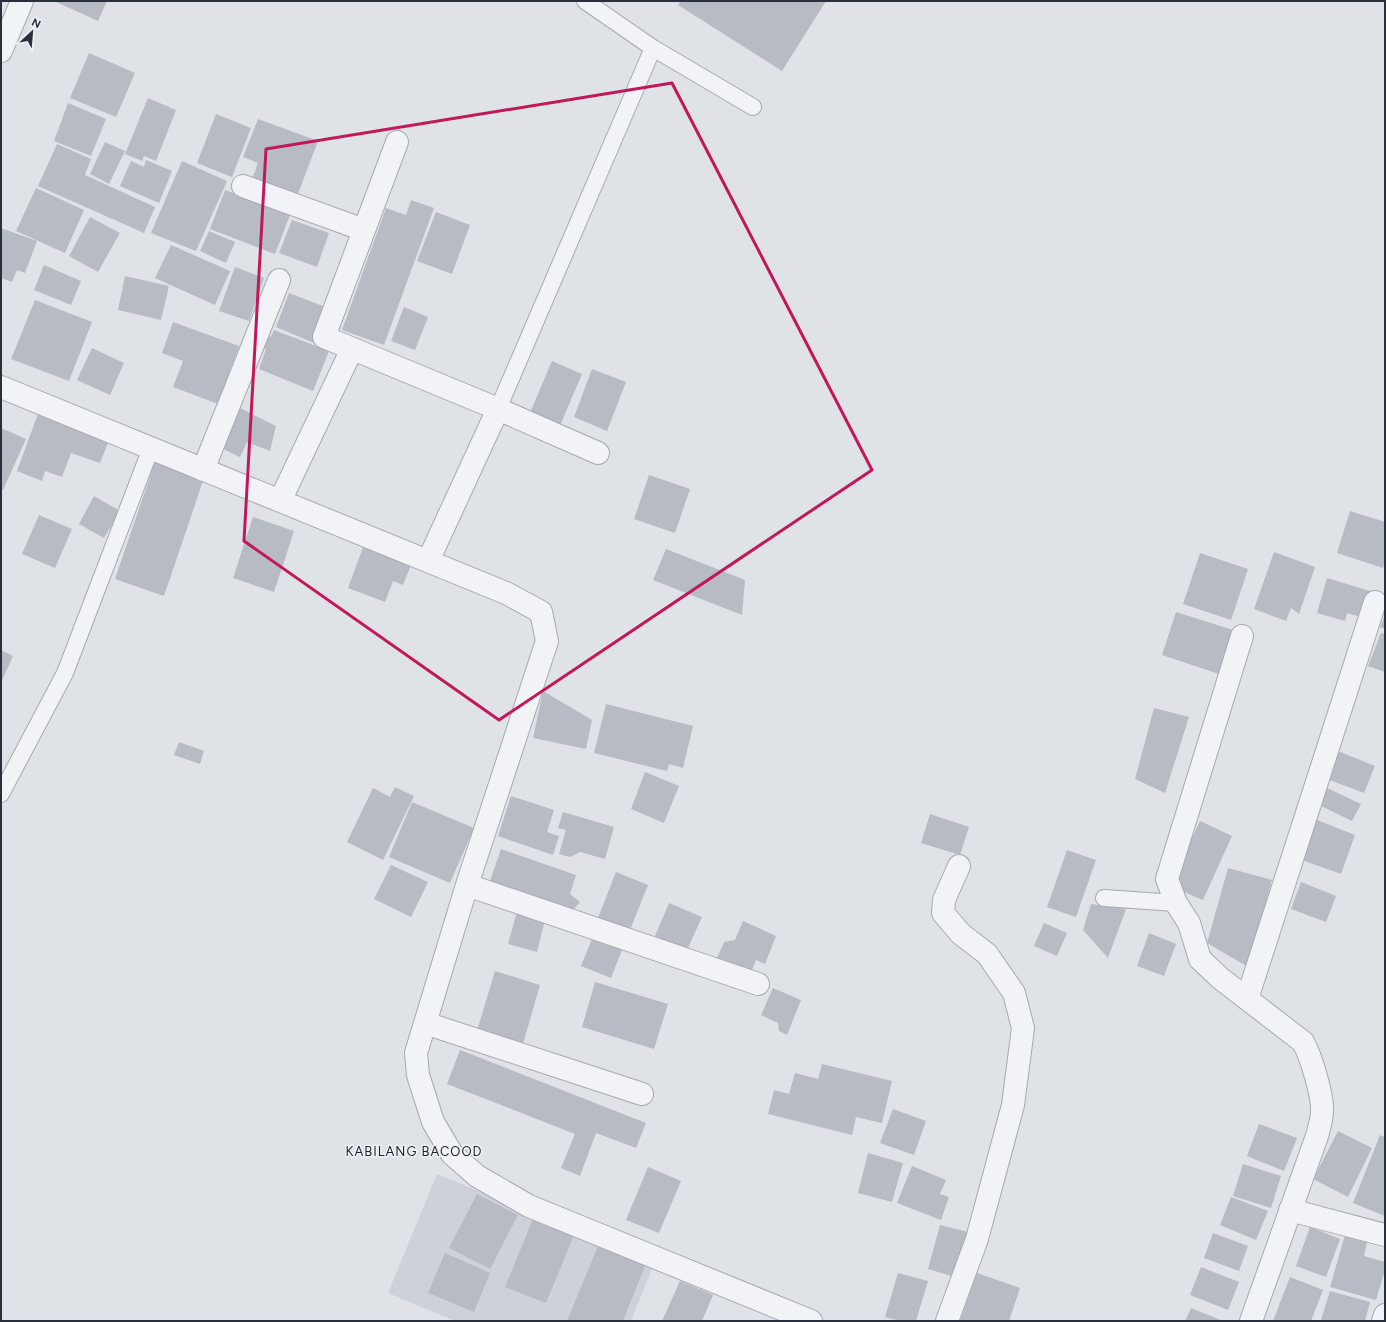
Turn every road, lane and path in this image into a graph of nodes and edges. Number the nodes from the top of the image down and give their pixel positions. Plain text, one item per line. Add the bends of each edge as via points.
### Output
1 (22, 1) edge
2 (585, 1) edge
3 (653, 48) junction
4 (1, 51) edge
5 (754, 107) dead end
6 (396, 142) dead end
7 (243, 186) dead end
8 (364, 230) junction
9 (279, 280) dead end
10 (352, 349) junction
11 (1, 387) edge
12 (498, 408) junction
13 (151, 448) junction
14 (598, 453) dead end
15 (204, 470) junction
16 (280, 501) junction
17 (428, 561) junction
18 (1375, 602) dead end
19 (1242, 636) dead end
20 (1, 794) edge
21 (959, 866) dead end
22 (467, 885) junction
23 (1104, 898) dead end
24 (1176, 903) junction
25 (758, 984) dead end
26 (1247, 999) junction
27 (425, 1023) junction
28 (642, 1094) dead end
29 (1290, 1210) junction
30 (1385, 1235) edge
31 (775, 1314) edge
32 (1385, 1316) edge
33 (812, 1321) edge
34 (947, 1321) edge
35 (1252, 1321) edge
36 (1383, 1321) edge

1 - 4 street
2 - 3 lane
3 - 5 lane
3 - 12 lane
6 - 8 street
7 - 8 street
8 - 10 street via 324,337
9 - 15 street
10 - 12 street
10 - 16 street
11 - 13 street
12 - 14 street
12 - 17 street
13 - 15 street
13 - 20 lane via 65,672
15 - 16 street
16 - 17 street
17 - 22 street via 506,593 541,612 547,641
18 - 26 street
19 - 24 street via 1170,864 1167,879
21 - 34 street via 944,900 943,913 961,934 987,954 1014,993 1023,1028 1014,1105 977,1239
22 - 25 street
22 - 27 street
23 - 24 lane
24 - 26 street via 1189,923 1200,959
26 - 29 street via 1303,1042 1309,1052 1315,1074 1322,1110 1317,1136
27 - 28 street
27 - 31 street via 416,1053 418,1075 433,1122 452,1154 477,1176 529,1206
29 - 30 street
29 - 35 street
31 - 33 street
32 - 36 street

